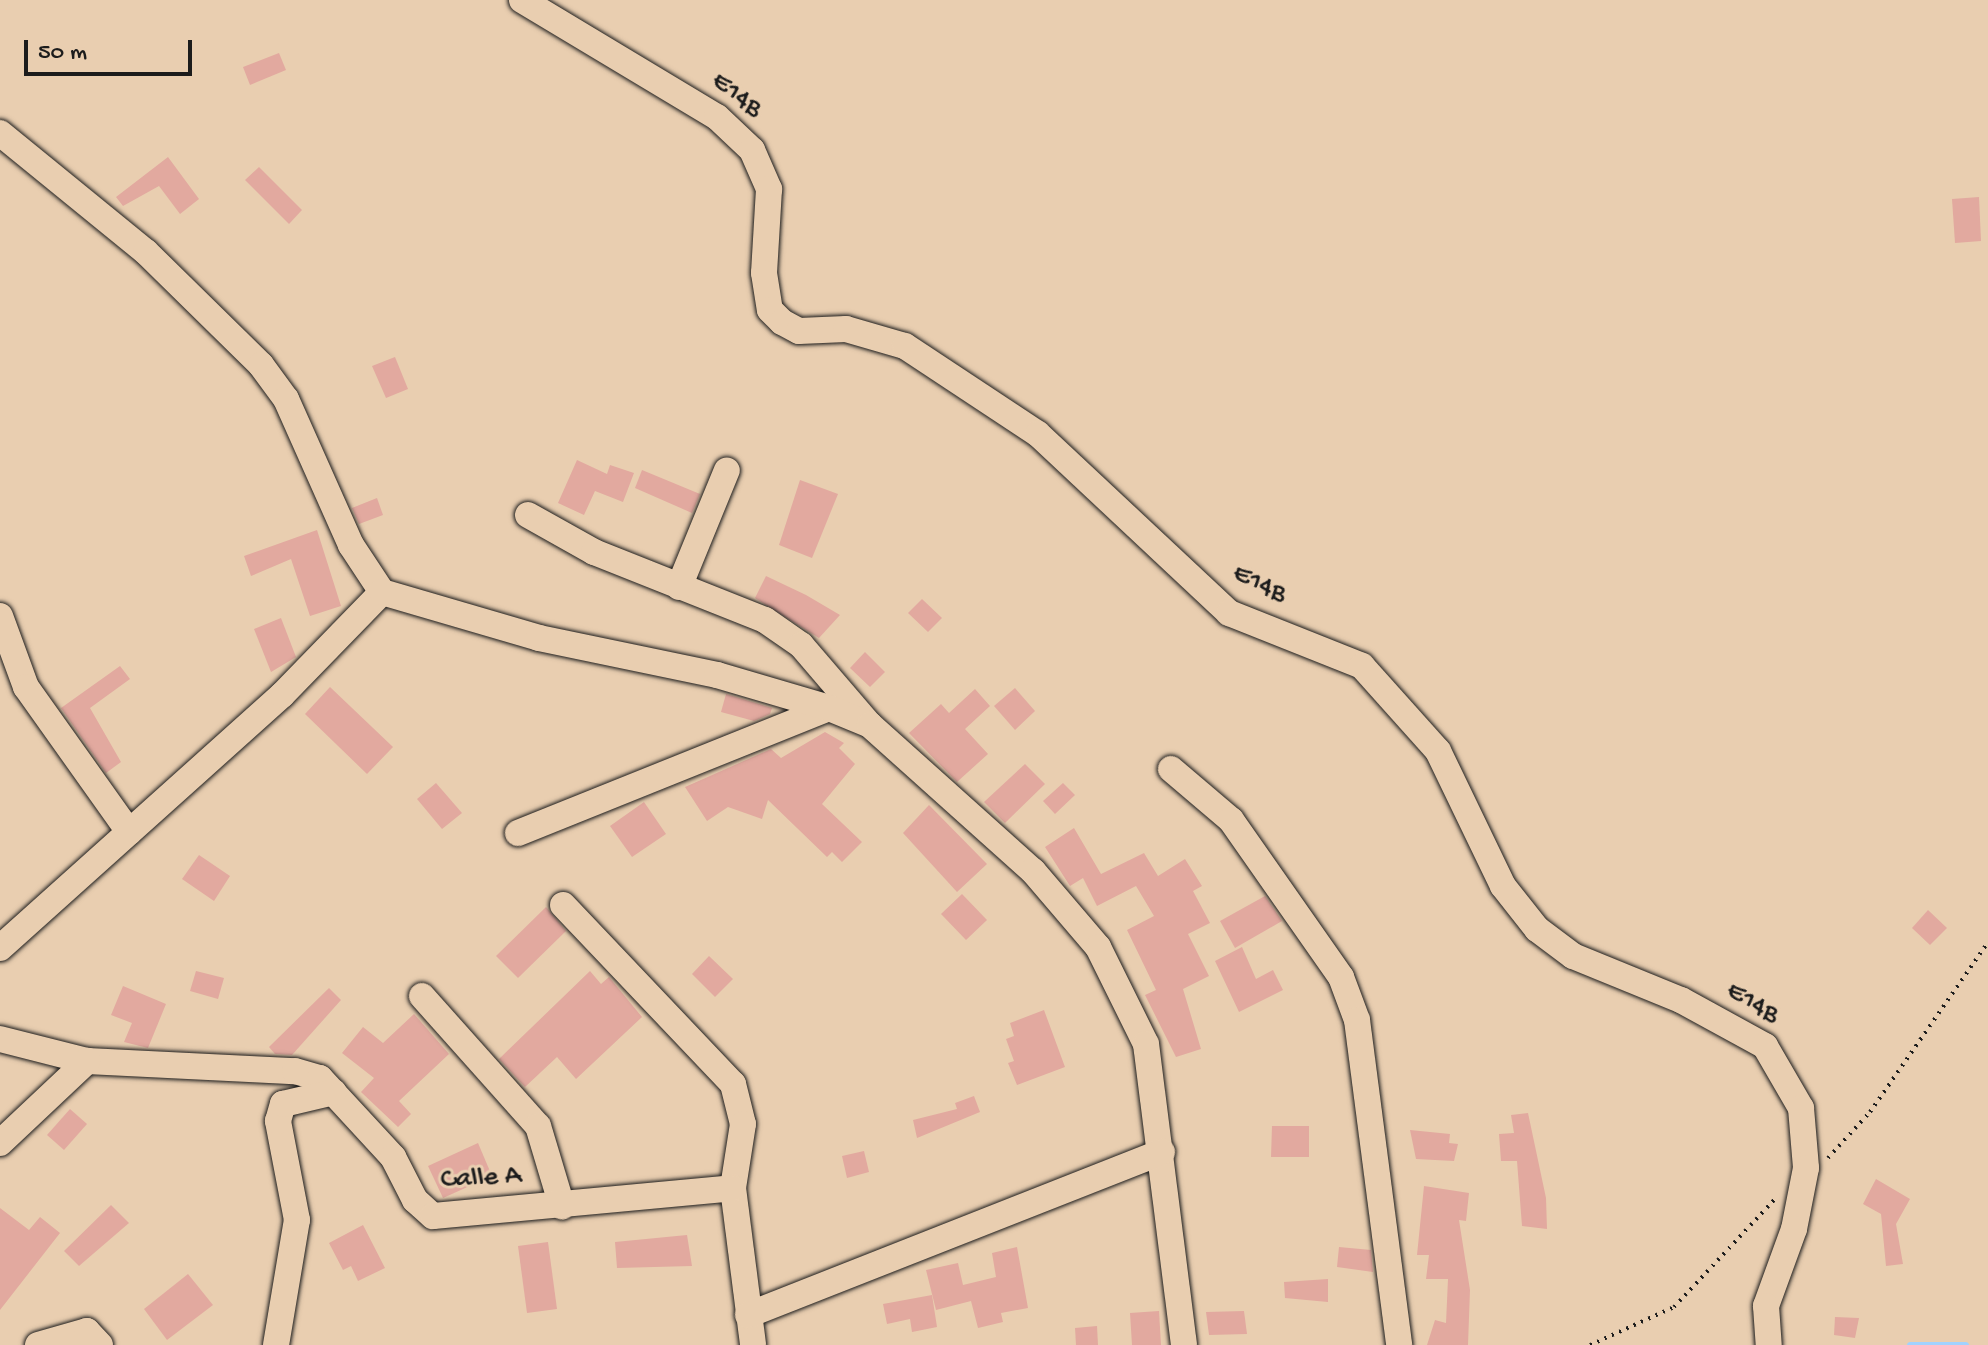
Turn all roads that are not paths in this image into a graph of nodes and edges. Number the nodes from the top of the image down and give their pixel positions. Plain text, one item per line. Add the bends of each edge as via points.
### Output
1 (522, 0) edge
2 (0, 133) edge
3 (727, 470) dead end
4 (528, 515) dead end
5 (679, 587) junction
6 (382, 592) junction
7 (0, 616) edge
8 (829, 708) junction
9 (870, 725) junction
10 (1171, 769) dead end
11 (129, 832) junction
12 (518, 833) dead end
13 (563, 905) dead end
14 (0, 948) edge
15 (422, 996) dead end
16 (0, 1039) edge
17 (87, 1061) junction
18 (334, 1092) junction
19 (0, 1143) edge
20 (1162, 1152) junction
21 (733, 1188) junction
22 (562, 1206) junction
23 (748, 1315) junction
24 (47, 1342) edge
25 (100, 1345) edge
26 (276, 1345) edge
27 (753, 1345) edge
28 (1184, 1345) edge
29 (1399, 1345) edge
30 (1769, 1345) edge

1 - 30 street, E14B via 705,109 752,150 769,189 764,273 770,310 782,322 799,331 846,329 905,346 1038,434 1229,613 1362,666 1438,751 1503,886 1537,929 1573,956 1681,1000 1765,1046 1801,1108 1806,1175 1762,1324
2 - 6 street via 146,252 261,365 286,399 351,545
3 - 5 street
4 - 5 street via 594,552
5 - 9 street via 765,620 801,645
6 - 8 street via 539,638 717,675
6 - 11 street via 282,695
7 - 11 street via 26,687
8 - 9 street
8 - 12 street
9 - 20 street via 1033,871 1098,947 1146,1044
10 - 29 street via 1231,820 1341,977 1357,1020
11 - 14 street
13 - 21 street via 733,1084 743,1124
15 - 22 street via 538,1126
16 - 17 street, Calle A
17 - 18 street, Calle A via 295,1071 320,1078
17 - 19 street
18 - 22 street, Calle A via 393,1157 424,1212 444,1218
18 - 26 street via 283,1104 278,1121 297,1220
20 - 23 street
20 - 28 street
21 - 22 street, Calle A
21 - 23 street
23 - 27 street
24 - 25 street via 87,1331

